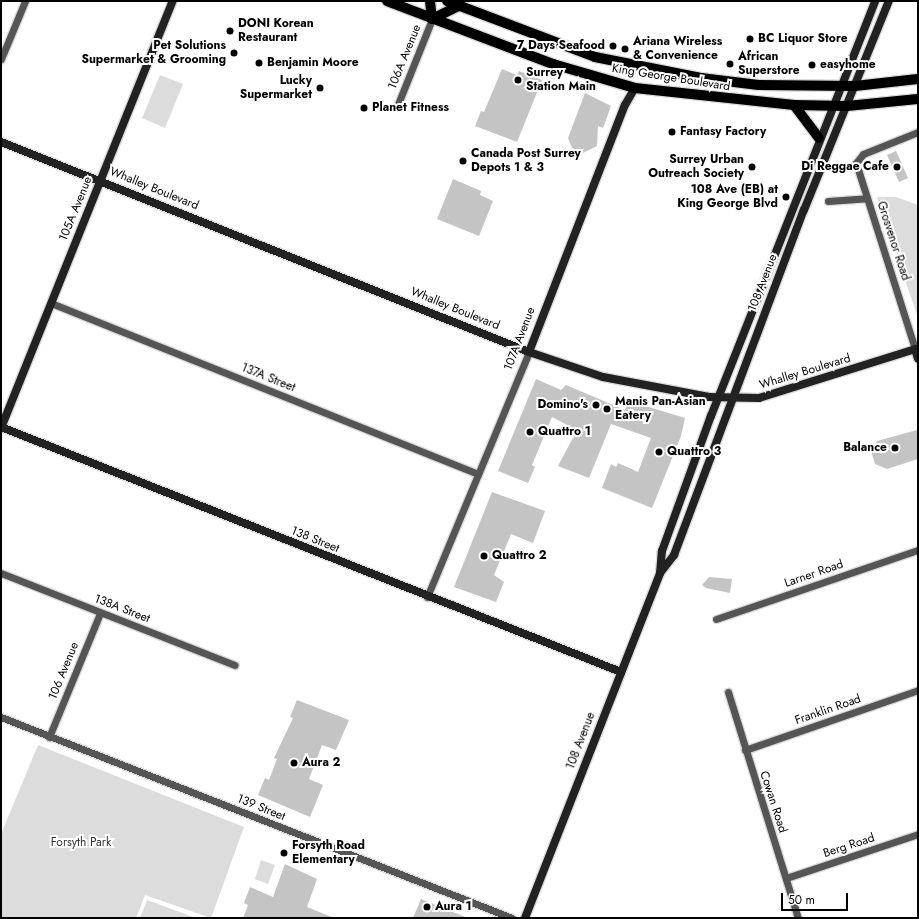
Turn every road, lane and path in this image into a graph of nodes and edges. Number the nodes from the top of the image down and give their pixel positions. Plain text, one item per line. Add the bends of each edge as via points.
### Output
1 (25, 1) edge
2 (173, 1) edge
3 (387, 1) edge
4 (430, 1) edge
5 (447, 1) edge
6 (875, 1) edge
7 (889, 1) edge
8 (459, 6) junction
9 (432, 19) junction
10 (1, 59) edge
11 (918, 79) edge
12 (841, 86) junction
13 (855, 86) junction
14 (635, 88) junction
15 (918, 99) edge
16 (398, 104) dead end
17 (794, 105) junction
18 (833, 106) junction
19 (847, 106) junction
20 (918, 132) edge
21 (819, 138) junction
22 (1, 142) edge
23 (100, 180) junction
24 (867, 198) junction
25 (828, 201) dead end
26 (50, 304) junction
27 (915, 349) junction
28 (529, 352) junction
29 (918, 359) edge
30 (718, 398) junction
31 (733, 399) junction
32 (1, 427) edge
33 (478, 474) junction
34 (918, 550) edge
35 (1, 572) edge
36 (660, 573) junction
37 (427, 597) junction
38 (100, 613) junction
39 (716, 618) dead end
40 (235, 665) dead end
41 (622, 672) junction
42 (918, 690) edge
43 (728, 692) dead end
44 (1, 717) edge
45 (49, 737) junction
46 (745, 750) junction
47 (918, 834) edge
48 (786, 878) junction
49 (512, 918) edge
50 (525, 918) edge
51 (798, 918) edge

1 - 10 street
2 - 23 main road, 105A Avenue
3 - 9 main road, King George Boulevard
4 - 9 main road
5 - 8 main road, King George Boulevard
6 - 12 main road, 108 Avenue
7 - 13 main road, 108 Avenue
8 - 9 main road
8 - 12 main road, King George Boulevard via 551,43 621,64 759,85
9 - 14 main road, King George Boulevard via 553,64
9 - 16 street, 106A Avenue
11 - 13 main road, King George Boulevard
12 - 13 main road, King George Boulevard
12 - 18 main road, 108 Avenue
13 - 19 main road, 108 Avenue
14 - 17 main road, King George Boulevard via 700,98
14 - 28 main road, 107A Avenue via 625,105
15 - 19 main road, King George Boulevard
17 - 18 main road, King George Boulevard
17 - 21 main road
18 - 19 main road, King George Boulevard
18 - 21 main road, 108 Avenue
19 - 31 main road, 108 Avenue via 804,210
20 - 24 street, Grosvenor Road via 863,154 856,167
21 - 30 main road, 108 Avenue
22 - 23 main road, Whalley Boulevard
23 - 26 main road, 105A Avenue
23 - 28 main road, Whalley Boulevard
24 - 25 street
24 - 27 street, Grosvenor Road
26 - 32 main road, 105A Avenue
26 - 33 street, 137A Street
27 - 29 main road, Grosvenor Road
27 - 31 main road, Whalley Boulevard via 759,398
28 - 30 main road, Whalley Boulevard via 603,377
28 - 33 street, 107A Avenue
30 - 31 main road, Whalley Boulevard
30 - 36 main road, 108 Avenue via 662,551
31 - 36 main road, 108 Avenue via 674,555
32 - 37 main road, 138 Street
33 - 37 street, 107A Avenue
34 - 39 street, Larner Road
35 - 38 street, 138A Street
36 - 41 main road, 108 Avenue
37 - 41 main road, 138 Street
38 - 40 street, 138A Street
38 - 45 street, 106 Avenue
41 - 50 main road, 108 Avenue
42 - 46 street, Franklin Road
43 - 46 street, Cowan Road
44 - 45 street, 139 Street
45 - 49 street, 139 Street
46 - 48 street, Cowan Road
47 - 48 street, Berg Road
48 - 51 street, Cowan Road

